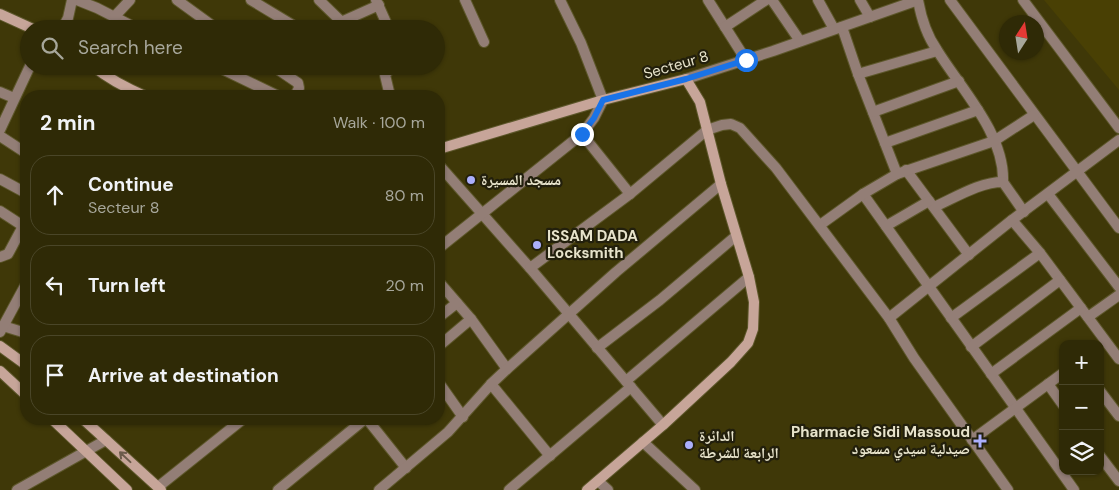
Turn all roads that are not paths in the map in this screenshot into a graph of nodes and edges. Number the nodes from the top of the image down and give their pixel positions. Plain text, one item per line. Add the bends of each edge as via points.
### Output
1 (72, 0) edge
2 (77, 0) edge
3 (130, 0) edge
4 (177, 0) edge
5 (251, 0) edge
6 (319, 0) edge
7 (465, 0) edge
8 (560, 0) edge
9 (708, 0) edge
10 (766, 0) edge
11 (772, 0) edge
12 (818, 0) edge
13 (860, 0) edge
14 (918, 0) edge
15 (950, 0) edge
16 (1023, 0) edge
17 (377, 2) edge
18 (905, 2) edge
19 (0, 14) edge
20 (115, 16) junction
21 (870, 17) junction
22 (67, 20) edge
23 (122, 20) edge
24 (205, 20) edge
25 (285, 20) edge
26 (339, 20) edge
27 (353, 20) edge
28 (385, 20) edge
29 (20, 23) edge
30 (725, 28) junction
31 (838, 28) junction
32 (800, 41) junction
33 (484, 42) dead end
34 (937, 51) junction
35 (746, 60) junction
36 (858, 74) junction
37 (26, 75) edge
38 (103, 75) edge
39 (235, 75) edge
40 (286, 75) edge
41 (386, 75) edge
42 (686, 79) junction
43 (959, 81) junction
44 (131, 90) edge
45 (266, 90) edge
46 (298, 90) edge
47 (388, 90) edge
48 (0, 92) edge
49 (14, 98) junction
50 (603, 100) junction
51 (978, 110) junction
52 (873, 112) junction
53 (1034, 115) junction
54 (1119, 128) edge
55 (0, 130) edge
56 (707, 130) junction
57 (582, 134) junction
58 (0, 136) edge
59 (1119, 140) edge
60 (994, 141) junction
61 (885, 143) junction
62 (445, 147) edge
63 (20, 149) edge
64 (445, 171) edge
65 (902, 172) junction
66 (1078, 172) junction
67 (0, 178) edge
68 (1003, 182) junction
69 (721, 184) junction
70 (20, 190) edge
71 (630, 194) junction
72 (864, 194) junction
73 (1048, 194) junction
74 (932, 204) junction
75 (0, 211) edge
76 (1024, 212) junction
77 (481, 213) junction
78 (1012, 220) junction
79 (20, 224) edge
80 (820, 225) junction
81 (886, 226) junction
82 (1119, 228) edge
83 (736, 236) junction
84 (20, 239) edge
85 (445, 243) edge
86 (1040, 253) junction
87 (969, 255) junction
88 (0, 257) edge
89 (530, 268) junction
90 (749, 276) junction
91 (1060, 280) junction
92 (928, 287) junction
93 (1119, 287) edge
94 (445, 289) edge
95 (20, 295) edge
96 (1119, 295) edge
97 (457, 303) junction
98 (1081, 308) junction
99 (445, 312) edge
100 (568, 315) junction
101 (1088, 317) junction
102 (889, 318) junction
103 (951, 318) junction
104 (471, 319) junction
105 (2, 329) edge
106 (20, 332) edge
107 (1101, 340) edge
108 (445, 341) edge
109 (1104, 345) edge
110 (0, 346) edge
111 (971, 347) junction
112 (597, 348) junction
113 (1119, 359) edge
114 (20, 361) edge
115 (507, 369) junction
116 (0, 371) edge
117 (991, 374) junction
118 (1059, 376) edge
119 (491, 384) junction
120 (628, 384) junction
121 (1048, 384) junction
122 (20, 389) edge
123 (445, 392) edge
124 (1104, 396) edge
125 (1059, 399) edge
126 (1016, 407) junction
127 (1119, 416) edge
128 (463, 417) junction
129 (59, 425) edge
130 (90, 425) edge
131 (236, 425) edge
132 (359, 425) edge
133 (371, 425) edge
134 (663, 425) junction
135 (106, 440) junction
136 (972, 440) junction
137 (643, 442) junction
138 (86, 450) junction
139 (550, 456) junction
140 (1104, 461) edge
141 (406, 468) junction
142 (598, 480) junction
143 (1119, 481) edge
144 (159, 489) edge
145 (282, 489) edge
146 (18, 490) edge
147 (127, 490) edge
148 (378, 490) edge
149 (509, 490) edge
150 (587, 490) edge
151 (608, 490) edge
152 (695, 490) edge
153 (1008, 490) edge
154 (1074, 490) edge

1 - 22 street
2 - 20 street
3 - 20 street
4 - 24 street
5 - 25 street
6 - 26 street
7 - 33 street
8 - 50 street
9 - 30 street
10 - 30 street
11 - 32 street
12 - 31 street
13 - 21 street
14 - 18 street, Secteur 8
14 - 34 street
15 - 53 street
16 - 54 street
17 - 27 street
17 - 28 street
18 - 21 street, Secteur 8
19 - 29 street
20 - 23 street
21 - 31 street, Secteur 8
30 - 35 street
31 - 32 street, Secteur 8
31 - 36 street
32 - 35 street, Secteur 8
34 - 36 street
34 - 43 street
35 - 42 street, Secteur 8
36 - 52 street
37 - 49 street
38 - 44 street
39 - 45 street
40 - 46 street via 298,83
41 - 47 street
42 - 50 street, Secteur 8
42 - 56 street via 700,102
43 - 51 street
43 - 52 street
48 - 49 street
49 - 55 street
50 - 57 street
50 - 62 street, Secteur 8
51 - 60 street
51 - 61 street
52 - 61 street
53 - 60 street
53 - 66 street
56 - 69 street
56 - 71 street
56 - 80 street via 731,124 740,128
57 - 71 street
57 - 77 street
58 - 63 street
59 - 66 street
60 - 65 street
60 - 68 street via 1004,172
61 - 65 street
64 - 77 street
65 - 72 street
65 - 74 street
66 - 73 street
66 - 82 street
67 - 70 street
68 - 74 street via 994,182
68 - 76 street
69 - 83 street
69 - 100 street
71 - 89 street
72 - 80 street
72 - 81 street
73 - 76 street
73 - 93 street
74 - 81 street
74 - 87 street
75 - 79 street
76 - 78 street
77 - 85 street
77 - 89 street
78 - 86 street
78 - 87 street
80 - 102 street
81 - 92 street
83 - 90 street
83 - 112 street
84 - 88 street via 8,254
86 - 91 street
86 - 103 street
87 - 92 street
89 - 100 street
90 - 120 street
90 - 134 street via 754,302 753,329 748,343
91 - 98 street
91 - 111 street
92 - 102 street
92 - 103 street
94 - 97 street
95 - 105 street
96 - 101 street
97 - 99 street
97 - 104 street
98 - 101 street
98 - 117 street
100 - 112 street
100 - 115 street
101 - 107 street
102 - 136 street
103 - 111 street
104 - 108 street
104 - 115 street
105 - 106 street
109 - 113 street
110 - 114 street
111 - 117 street
112 - 120 street
115 - 119 street
116 - 122 street
117 - 126 street
118 - 121 street
119 - 128 street
119 - 139 street
120 - 134 street
120 - 139 street
121 - 125 street
121 - 126 street
123 - 128 street
124 - 127 street
126 - 136 street
126 - 154 street
128 - 141 street
129 - 138 street
130 - 135 street
131 - 144 street
132 - 145 street
133 - 141 street
134 - 137 street
135 - 138 street
144 -> 135 street
136 - 153 street
137 - 142 street
137 - 152 street
138 - 146 street
138 - 147 street
139 - 149 street
140 - 143 street
141 - 148 street
142 - 150 street
142 - 151 street

